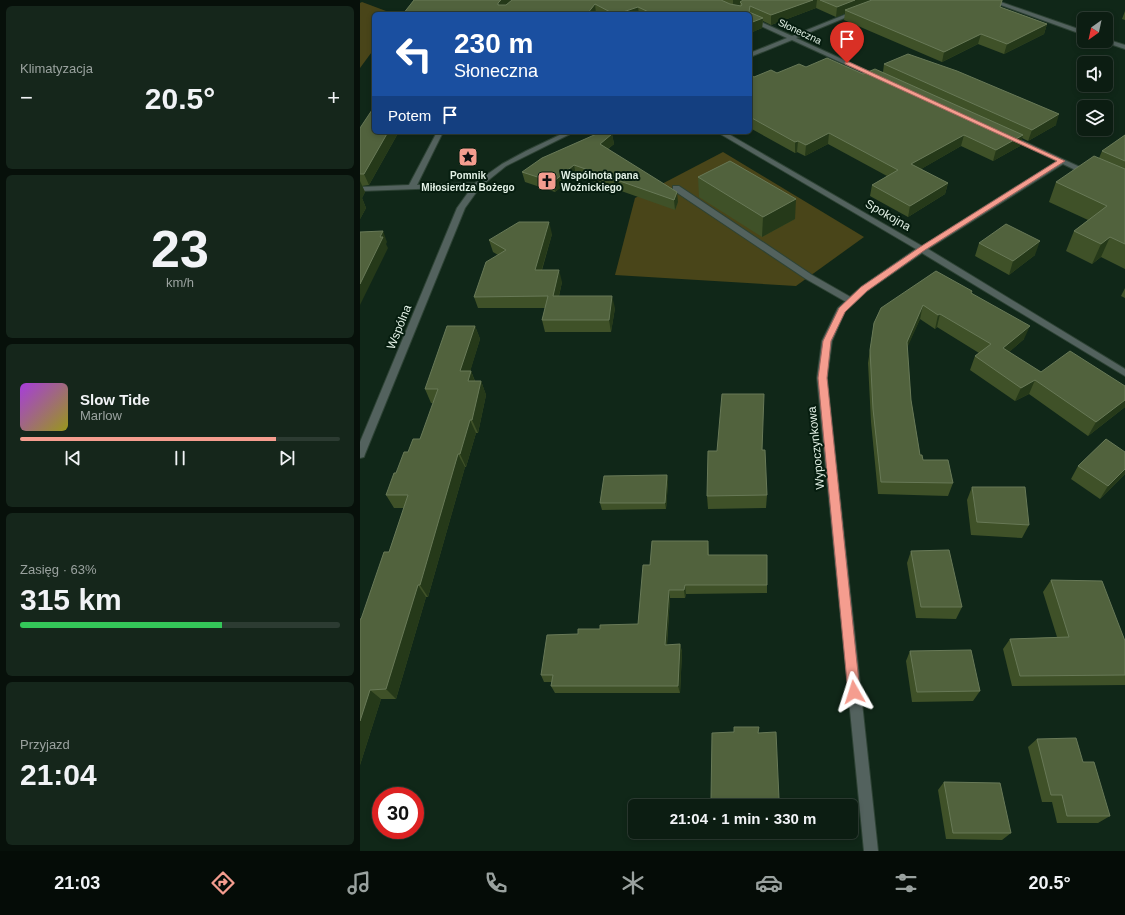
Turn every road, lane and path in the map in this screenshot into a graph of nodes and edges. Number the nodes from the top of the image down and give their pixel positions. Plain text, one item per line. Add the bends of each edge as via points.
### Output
1 (990, 0) edge
2 (864, 10) edge
3 (752, 20) edge
4 (1077, 31) edge
5 (792, 38) junction
6 (1113, 43) edge
7 (1125, 47) edge
8 (752, 55) edge
9 (887, 81) edge
10 (439, 134) edge
11 (567, 134) edge
12 (723, 134) edge
13 (1004, 134) edge
14 (1062, 161) junction
15 (1097, 177) edge
16 (477, 185) junction
17 (412, 187) junction
18 (676, 188) dead end
19 (360, 190) edge
20 (922, 249) junction
21 (850, 301) junction
22 (1125, 373) edge
23 (360, 454) edge
24 (871, 851) edge

1 - 4 street
2 - 5 street
3 - 5 street, Słoneczna
5 - 8 street
5 - 9 street, Słoneczna
6 - 7 street
10 - 17 street
11 - 16 street, Wspólna via 504,165
12 - 20 street, Spokojna
13 - 14 street
14 - 15 street
14 - 20 street, Wypoczynkowa
16 - 17 street
16 - 23 street, Wspólna via 460,208
17 - 19 street
18 - 21 street via 809,277
20 - 21 street, Wypoczynkowa
20 - 22 street, Spokojna
21 - 24 street, Wypoczynkowa via 841,310 827,341 822,378

